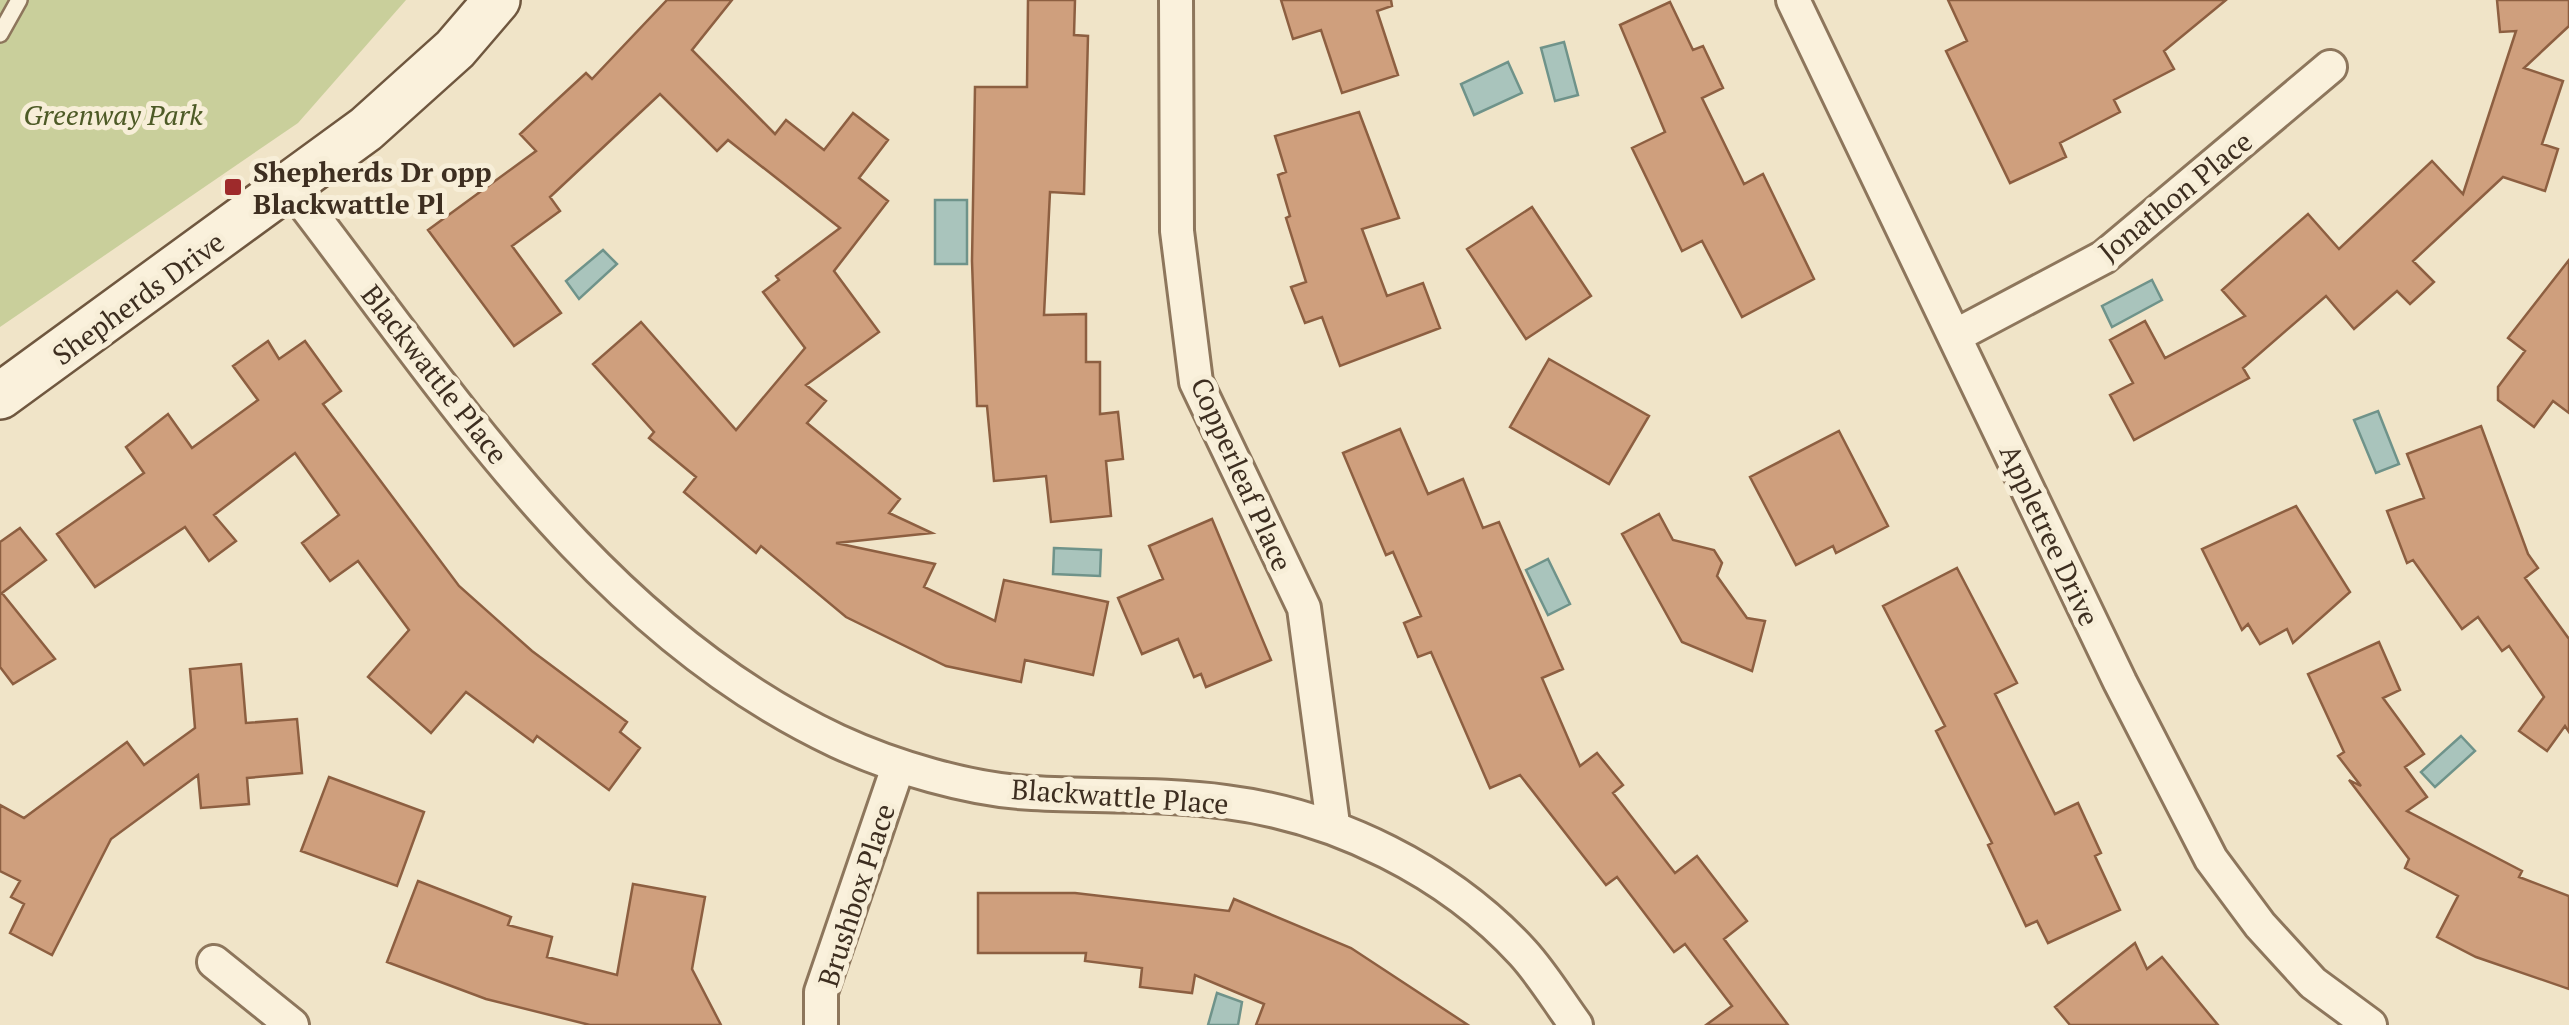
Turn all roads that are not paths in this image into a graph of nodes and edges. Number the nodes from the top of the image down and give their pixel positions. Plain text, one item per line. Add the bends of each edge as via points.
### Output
1 (20, 0) edge
2 (498, 0) edge
3 (1176, 0) edge
4 (1793, 0) edge
5 (0, 34) edge
6 (2330, 67) dead end
7 (291, 187) junction
8 (1956, 336) junction
9 (0, 396) edge
10 (898, 767) junction
11 (1333, 824) junction
12 (214, 962) dead end
13 (292, 1025) edge
14 (821, 1025) edge
15 (1576, 1025) edge
16 (2370, 1025) edge

1 - 5 lane
2 - 7 main road, Shepherds Drive via 413,90
3 - 11 street, Copperleaf Place via 1177,231 1196,382 1304,608
4 - 8 street, Appletree Drive
6 - 8 street, Jonathon Place via 2104,258
7 - 9 main road, Shepherds Drive
7 - 10 street, Blackwattle Place via 538,508 637,604 703,660 777,708
8 - 16 street, Appletree Drive via 2211,858 2314,983
10 - 11 street, Blackwattle Place via 1026,793 1226,802
10 - 14 street, Brushbox Place via 821,992
11 - 15 street, Blackwattle Place via 1441,883 1523,952
12 - 13 street

